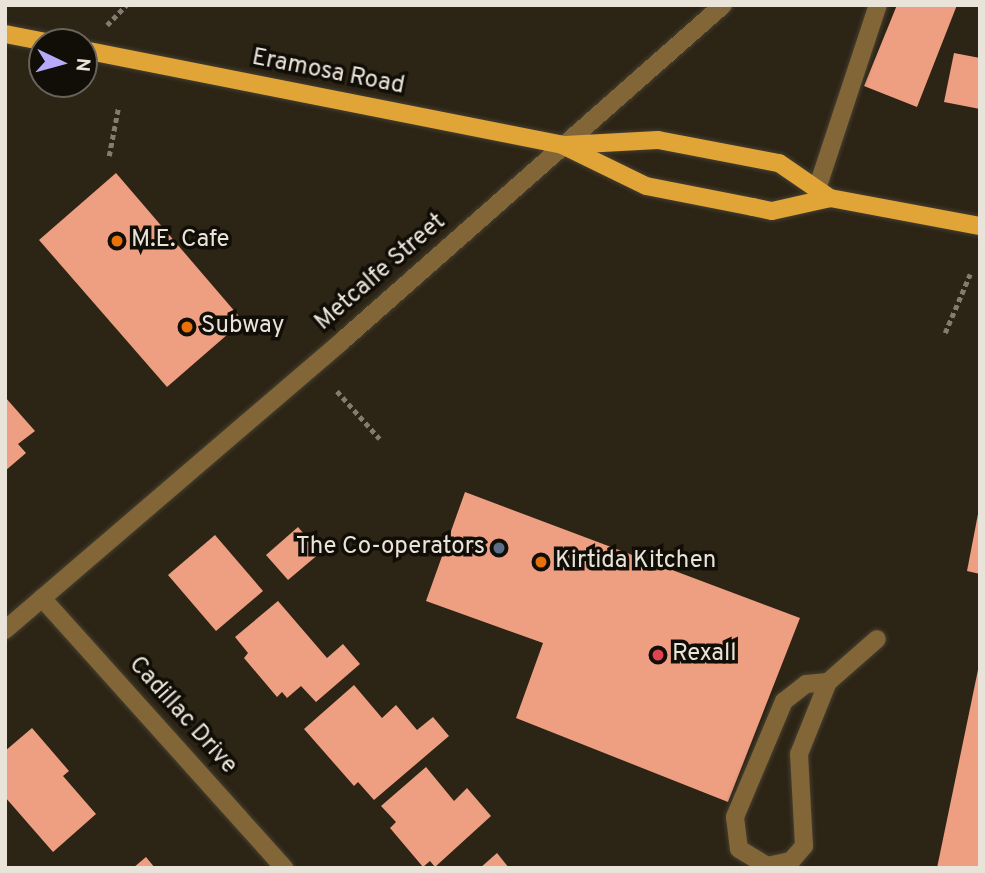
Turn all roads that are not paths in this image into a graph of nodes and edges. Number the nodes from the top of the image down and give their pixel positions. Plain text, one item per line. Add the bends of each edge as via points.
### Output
1 (723, 5) edge
2 (878, 5) edge
3 (5, 34) edge
4 (28, 38) edge
5 (98, 53) edge
6 (562, 145) junction
7 (824, 193) junction
8 (980, 226) edge
9 (43, 598) junction
10 (5, 630) edge
11 (877, 639) dead end
12 (828, 682) junction
13 (284, 868) edge

1 - 6 street, Metcalfe Street
2 - 7 street
3 - 4 main road
5 - 6 main road, Eramosa Road
6 - 7 main road, Eramosa Road via 658,140 779,163
6 - 7 main road, Eramosa Road via 646,186 772,211
6 - 9 street, Metcalfe Street
7 - 8 main road, Eramosa Road
9 - 10 street, Metcalfe Street
9 - 13 street, Cadillac Drive
11 - 12 street
12 - 12 street via 799,754 804,846 792,861 767,866 739,849 735,817 784,701 806,684

